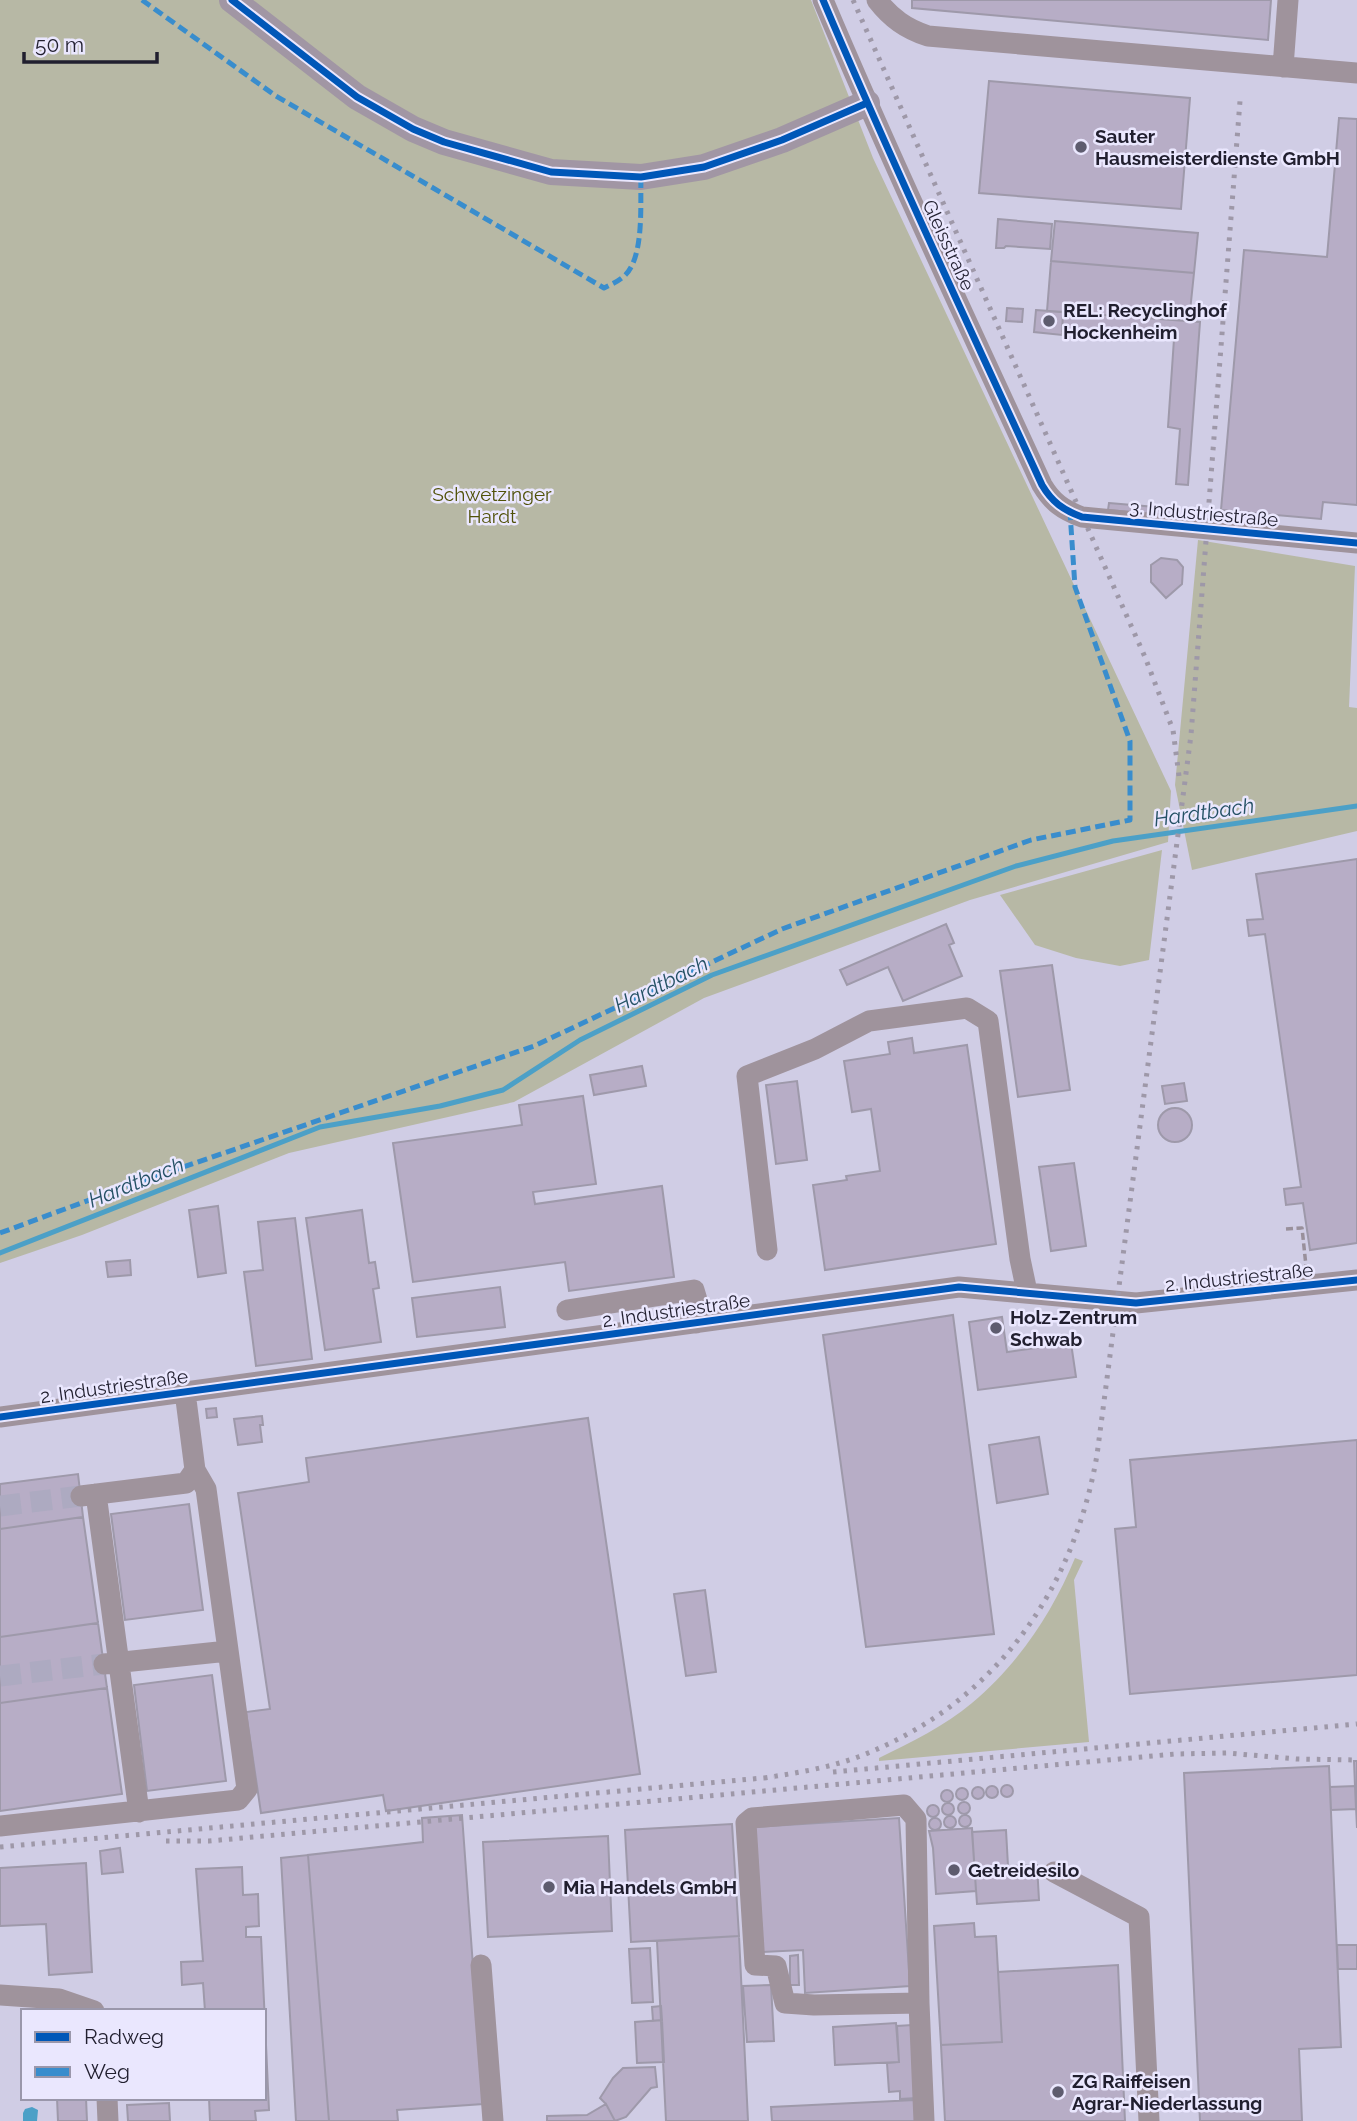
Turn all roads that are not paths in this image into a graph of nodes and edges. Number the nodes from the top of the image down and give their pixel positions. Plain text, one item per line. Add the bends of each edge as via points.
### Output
1 (232, 0) edge
2 (823, 0) edge
3 (877, 0) edge
4 (1288, 0) edge
5 (1275, 66) junction
6 (1357, 73) edge
7 (867, 103) junction
8 (1053, 501) joint
9 (1357, 542) edge
10 (767, 1250) dead end
11 (1357, 1280) edge
12 (1027, 1292) junction
13 (567, 1310) dead end
14 (696, 1322) junction
15 (185, 1392) junction
16 (0, 1417) edge
17 (195, 1470) junction
18 (228, 1651) junction
19 (112, 1664) junction
20 (139, 1812) junction
21 (0, 1826) edge
22 (1054, 1872) dead end
23 (481, 1965) dead end
24 (0, 1995) edge
25 (919, 2003) junction
26 (88, 2009) edge
27 (107, 2100) edge
28 (108, 2121) edge
29 (493, 2121) edge
30 (924, 2121) edge
31 (1149, 2121) edge

1 - 7 main road via 357,97 414,129 551,172 641,177 704,167
2 - 7 street, Gleisstraße
3 - 5 street via 891,17 928,36
4 - 5 street
5 - 6 street
7 - 8 street, Gleisstraße
8 - 9 street, 3. Industriestraße via 1082,517
10 - 12 street via 747,1076 869,1021 967,1008 988,1021
11 - 12 street, 2. Industriestraße via 1136,1303
12 - 14 street, 2. Industriestraße via 959,1287
13 - 14 street via 694,1290
14 - 15 street, 2. Industriestraße
15 - 16 street, 2. Industriestraße
15 - 17 street
17 - 18 street via 206,1489
17 - 19 street via 186,1483 89,1495
18 - 19 street
18 - 20 street via 247,1789 238,1800
19 - 20 street
20 - 21 street
22 - 31 street via 1139,1917
23 - 29 street
24 - 26 street via 59,1999
25 - 25 street via 785,2003 776,1966 755,1965 746,1823 752,1818 904,1804 916,1819
25 - 30 street
27 - 28 street

